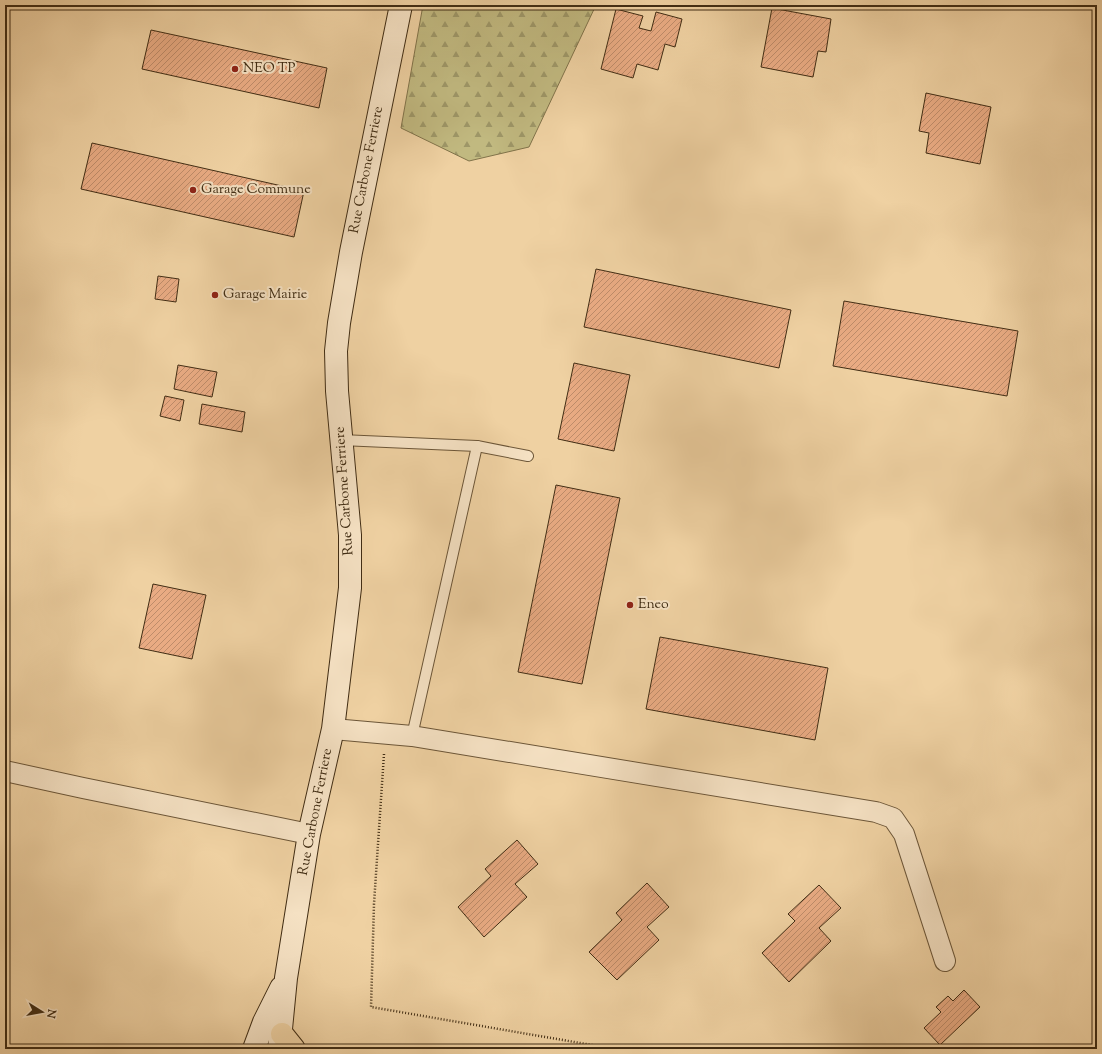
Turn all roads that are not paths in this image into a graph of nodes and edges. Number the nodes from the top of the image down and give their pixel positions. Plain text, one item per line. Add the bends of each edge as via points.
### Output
1 (401, 5) edge
2 (341, 440) junction
3 (477, 446) junction
4 (528, 456) dead end
5 (333, 729) junction
6 (412, 736) junction
7 (5, 771) edge
8 (309, 834) junction
9 (945, 961) dead end
10 (286, 978) junction
11 (285, 1044) edge
12 (254, 1049) edge

1 - 2 street, Rue Carbone Ferriere via 338,323 336,351
2 - 3 lane
2 - 5 street, Rue Carbone Ferriere via 350,535 350,588
3 - 4 lane
3 - 6 lane
5 - 6 street
5 - 8 street, Rue Carbone Ferriere
6 - 9 street via 876,812 893,818 904,834
7 - 8 street
8 - 10 street, Rue Carbone Ferriere
10 - 11 street, Rue Carbone Ferriere
10 - 12 street, Rue Carbone Ferriere

